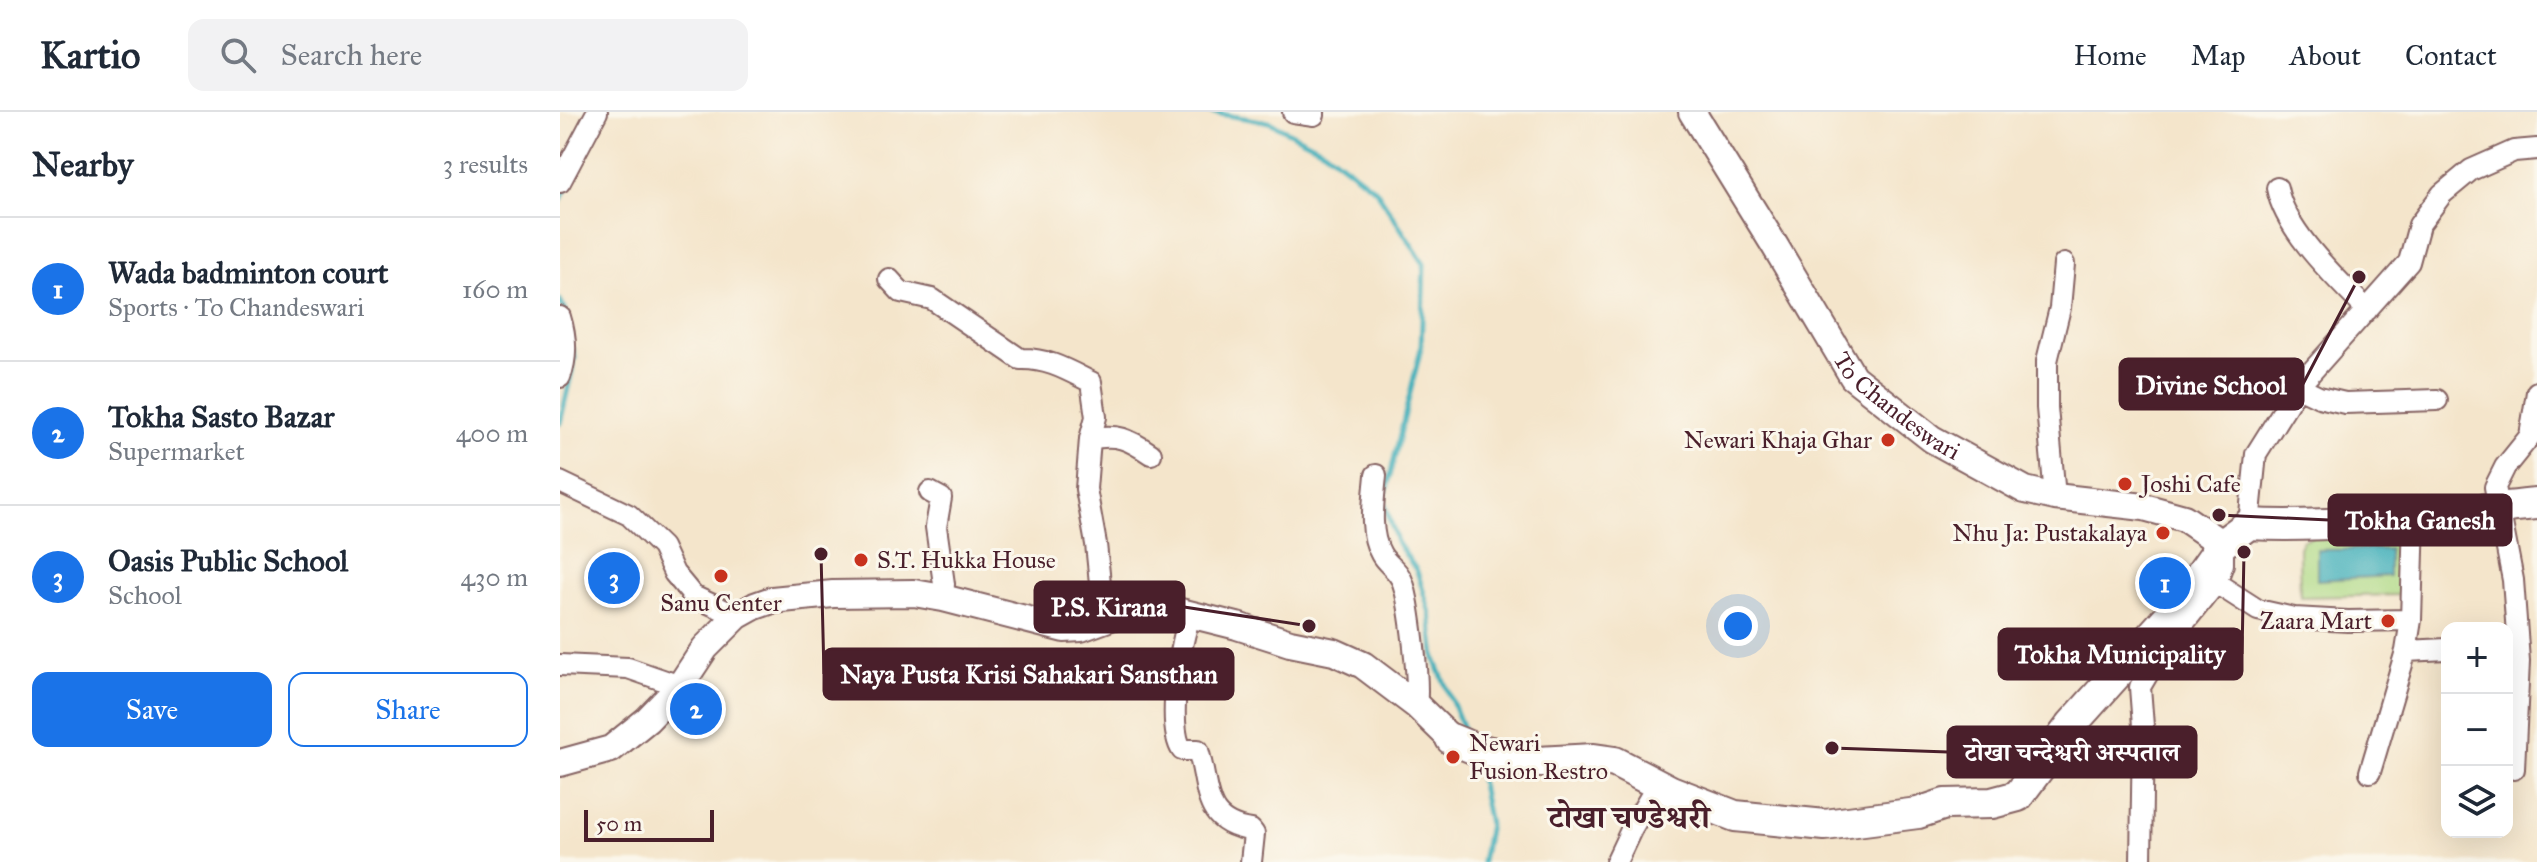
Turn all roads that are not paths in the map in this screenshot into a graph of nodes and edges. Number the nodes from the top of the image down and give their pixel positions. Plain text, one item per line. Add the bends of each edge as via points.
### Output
1 (597, 112) edge
2 (1293, 112) edge
3 (1314, 112) edge
4 (1692, 112) edge
5 (2537, 149) edge
6 (560, 182) edge
7 (2277, 188) dead end
8 (2064, 264) dead end
9 (889, 279) dead end
10 (2367, 310) junction
11 (560, 317) edge
12 (560, 377) edge
13 (2298, 387) junction
14 (2537, 392) edge
15 (2437, 400) dead end
16 (1090, 439) junction
17 (1151, 454) dead end
18 (1376, 475) dead end
19 (560, 482) edge
20 (930, 492) dead end
21 (2055, 497) junction
22 (2537, 504) edge
23 (2498, 507) junction
24 (2414, 517) junction
25 (2249, 524) junction
26 (2222, 544) junction
27 (2216, 583) junction
28 (943, 598) junction
29 (1191, 614) junction
30 (737, 616) junction
31 (1108, 617) junction
32 (2411, 620) junction
33 (2441, 649) edge
34 (2406, 651) junction
35 (2521, 661) edge
36 (560, 665) edge
37 (680, 686) junction
38 (1416, 705) junction
39 (1451, 739) joint
40 (560, 763) edge
41 (2514, 769) dead end
42 (2370, 772) dead end
43 (1658, 784) junction
44 (1251, 862) edge
45 (1616, 862) edge
46 (2141, 862) edge

1 - 6 street
2 - 3 street
4 - 21 street, To Chandeswari via 1853,377 1932,439 2025,490
5 - 10 street via 2514,151 2471,170 2442,194 2419,225 2409,262
7 - 10 street via 2280,205 2320,262
8 - 21 street via 2047,361
9 - 16 street via 901,292 932,299 1020,359 1037,358 1091,382 1096,417
10 - 13 street
11 - 12 street via 565,351
13 - 15 street via 2345,403
13 - 25 street via 2256,454
14 - 23 street via 2530,436 2495,487
16 - 17 street via 1108,435 1133,441
16 - 31 street via 1086,489
18 - 38 street via 1376,536 1381,554 1402,578 1407,594
19 - 30 street via 629,515 662,547 693,596
20 - 28 street via 941,498 936,527
21 - 26 street, To Chandeswari via 2144,507 2184,518
22 - 23 main road
23 - 24 main road
23 - 35 street via 2513,580
24 - 25 main road
24 - 32 street
25 - 26 main road
26 - 27 street via 2223,564
26 - 43 main road via 2179,605 2072,724 2018,796 1825,825 1735,816
27 - 32 street via 2258,610 2294,618
27 - 46 street via 2140,687
28 - 30 street via 879,591 797,596
28 - 31 street via 1064,629
29 - 31 street via 1148,606
29 - 38 street via 1347,657
29 - 44 street via 1175,704 1178,743 1182,750 1198,750 1207,794 1219,818 1254,834
30 - 37 street via 705,648
32 - 34 street
33 - 34 street
34 - 42 street
35 - 41 street
36 - 37 street via 628,668
37 - 40 street via 611,749
38 - 39 street
39 - 43 main road via 1537,762 1615,762
43 - 45 street

